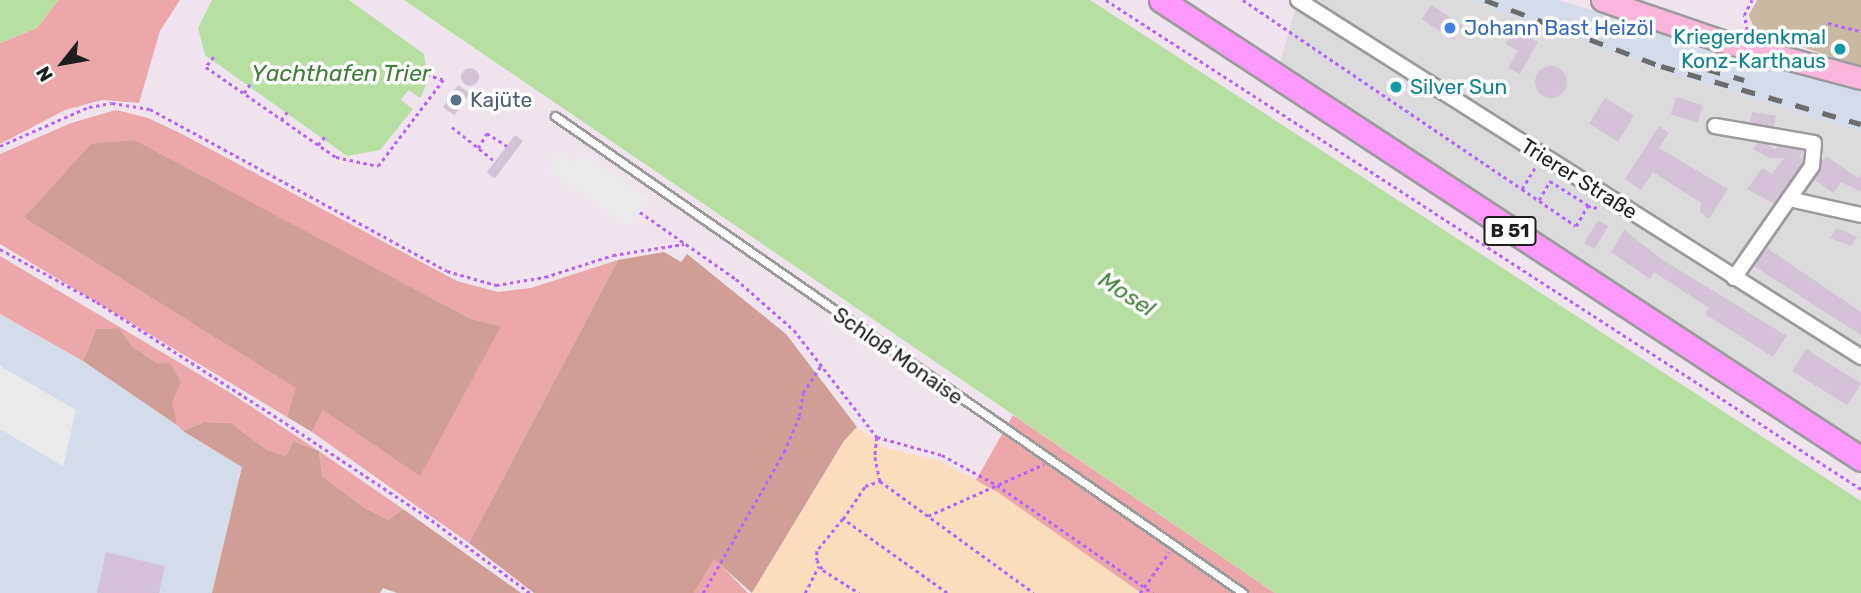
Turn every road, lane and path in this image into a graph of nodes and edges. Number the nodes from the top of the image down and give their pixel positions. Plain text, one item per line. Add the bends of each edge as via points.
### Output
1 (1107, 0) edge
2 (1161, 0) edge
3 (1243, 0) edge
4 (1298, 0) edge
5 (1602, 0) edge
6 (1752, 0) edge
7 (1828, 23) dead end
8 (1861, 31) edge
9 (1754, 50) junction
10 (214, 57) dead end
11 (422, 74) dead end
12 (1861, 78) edge
13 (250, 85) dead end
14 (244, 94) junction
15 (287, 112) dead end
16 (555, 117) dead end
17 (281, 120) junction
18 (1715, 125) dead end
19 (452, 127) dead end
20 (326, 135) dead end
21 (318, 145) junction
22 (0, 146) edge
23 (507, 146) dead end
24 (478, 148) junction
25 (1543, 156) junction
26 (496, 162) dead end
27 (1522, 189) junction
28 (1603, 194) junction
29 (1789, 199) junction
30 (1538, 201) junction
31 (1588, 205) junction
32 (640, 212) dead end
33 (1861, 215) edge
34 (684, 244) junction
35 (0, 249) edge
36 (1734, 278) junction
37 (1861, 357) edge
38 (821, 365) junction
39 (877, 437) junction
40 (1861, 459) edge
41 (1049, 460) junction
42 (880, 481) junction
43 (997, 485) junction
44 (1861, 489) edge
45 (928, 516) junction
46 (843, 519) junction
47 (1173, 546) junction
48 (819, 566) junction
49 (1146, 586) junction
50 (530, 593) edge
51 (703, 593) edge
52 (805, 593) edge
53 (859, 593) edge
54 (947, 593) edge
55 (1034, 593) edge
56 (1140, 593) edge
57 (1153, 593) edge
58 (1243, 593) edge

1 - 44 path
2 - 40 main road, B 51
3 - 27 path
4 - 25 street, Trierer Straße
5 - 9 street
6 - 9 path via 1744,15 1745,26 1757,39
7 - 8 path
9 - 12 street
10 - 14 path via 206,67
11 - 21 path via 443,80 378,166 335,157
13 - 14 path
14 - 17 path
15 - 17 path
16 - 41 lane, Schloß Monaise
17 - 21 path
18 - 29 street via 1814,143 1812,166
19 - 24 path
20 - 21 path
22 - 34 path via 89,107 112,103 149,109 447,271 496,285 545,277 612,255
23 - 24 path via 487,133
24 - 26 path
25 - 27 path
25 - 28 street, Trierer Straße
27 - 30 path
28 - 31 path via 1594,209
28 - 36 street, Trierer Straße
29 - 33 street
29 - 36 street
30 - 31 path via 1550,181
30 - 31 path via 1576,226
32 - 34 path
34 - 38 path via 736,279 794,330
35 - 50 path via 97,302 272,415 426,516
36 - 37 street, Trierer Straße
38 - 39 path
38 - 51 path via 803,393 799,416 779,463
39 - 42 path
39 - 43 path via 942,455
41 - 43 path
41 - 47 lane, Schloß Monaise
42 - 45 path
42 - 46 path via 865,486
43 - 45 path
43 - 49 path
45 - 55 path
46 - 48 path via 817,551
46 - 54 path
47 - 49 path
47 - 58 lane, Schloß Monaise
48 - 52 path
48 - 53 path
49 - 56 path
49 - 57 path

